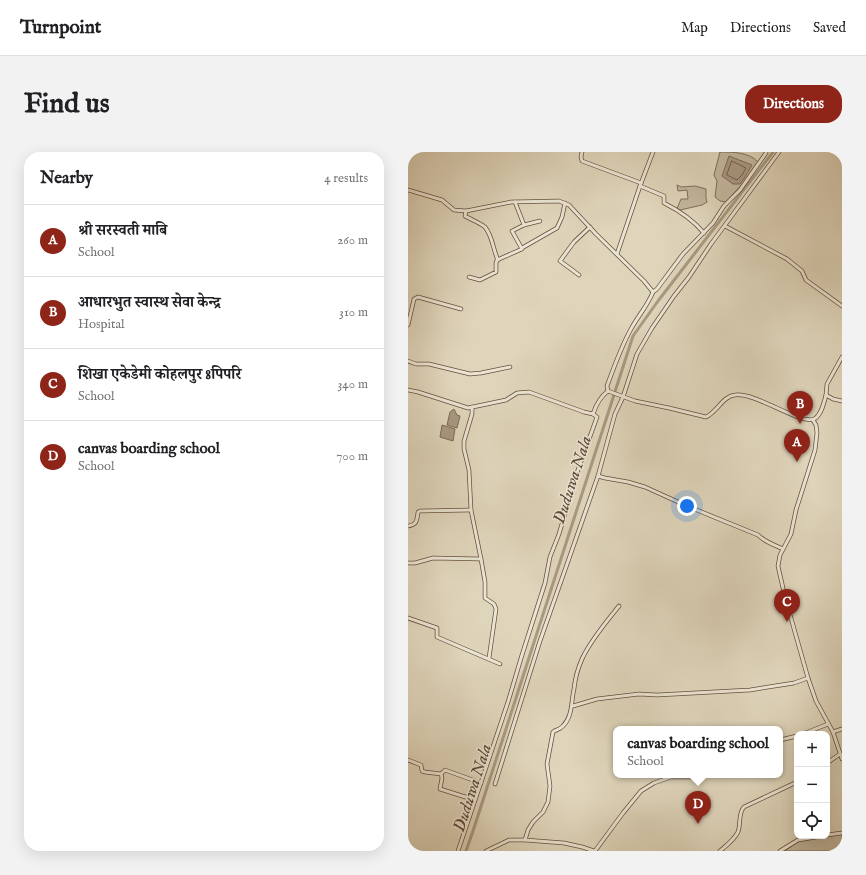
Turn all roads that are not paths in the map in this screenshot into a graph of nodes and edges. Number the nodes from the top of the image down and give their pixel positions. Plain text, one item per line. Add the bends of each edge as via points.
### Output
1 (582, 152) edge
2 (653, 152) edge
3 (766, 152) edge
4 (779, 152) edge
5 (641, 184) junction
6 (408, 190) edge
7 (515, 202) junction
8 (564, 203) junction
9 (466, 211) junction
10 (540, 221) dead end
11 (524, 225) junction
12 (725, 226) junction
13 (590, 227) junction
14 (704, 232) junction
15 (522, 248) junction
16 (617, 254) junction
17 (498, 260) junction
18 (579, 274) dead end
19 (469, 277) dead end
20 (653, 292) junction
21 (842, 306) edge
22 (461, 309) dead end
23 (408, 325) edge
24 (842, 357) edge
25 (408, 361) edge
26 (510, 367) dead end
27 (408, 390) edge
28 (608, 391) junction
29 (826, 395) junction
30 (622, 396) junction
31 (842, 401) edge
32 (472, 407) junction
33 (594, 414) junction
34 (813, 420) junction
35 (598, 476) junction
36 (471, 510) junction
37 (408, 526) edge
38 (783, 549) junction
39 (482, 558) junction
40 (408, 563) edge
41 (619, 606) dead end
42 (408, 618) edge
43 (489, 658) junction
44 (500, 664) dead end
45 (808, 678) junction
46 (573, 706) junction
47 (828, 724) junction
48 (842, 729) edge
49 (810, 731) edge
50 (833, 732) junction
51 (794, 737) edge
52 (783, 739) edge
53 (840, 754) junction
54 (842, 759) edge
55 (408, 760) edge
56 (830, 761) edge
57 (441, 774) junction
58 (668, 778) edge
59 (481, 783) junction
60 (794, 783) edge
61 (495, 784) dead end
62 (475, 800) junction
63 (842, 833) edge
64 (830, 835) edge
65 (804, 839) edge
66 (525, 840) junction
67 (458, 851) edge
68 (486, 851) edge
69 (594, 851) edge
70 (720, 851) edge
71 (780, 851) edge

1 - 5 street via 582,161
2 - 5 street
3 - 14 street via 740,190
4 - 12 street
5 - 14 street via 664,196 664,203 676,209
5 - 16 street
6 - 9 street via 442,200 454,210
7 - 8 street
7 - 9 street
7 - 11 street
8 - 13 street
8 - 15 street via 557,228
9 - 17 street via 465,216 484,226
10 - 11 street
11 - 15 street via 512,230
12 - 21 street via 787,260 802,271 806,280
12 - 30 street via 641,346
13 - 16 street
13 - 18 street via 574,242 560,261
14 - 20 street via 682,254
15 - 17 street
16 - 20 street
17 - 19 street via 496,272 480,280
20 - 28 street via 621,349 607,386
22 - 23 street via 418,297 414,299
24 - 29 street via 827,384
25 - 26 street via 470,374
27 - 32 street
28 - 30 street
28 - 33 street via 596,405
29 - 31 street via 833,400
29 - 34 street via 819,415
30 - 34 street via 706,417 729,396 740,394 800,418
30 - 35 street
32 - 33 street via 506,400 517,393 529,392
32 - 36 street via 464,449 469,470
33 - 59 street via 597,417 550,557 545,583
34 - 38 street via 817,433 815,450 791,534
35 - 38 street via 645,487 758,535 764,541
35 - 61 street via 540,641
36 - 37 street via 420,510 417,522
36 - 39 street
38 - 45 street via 778,566
39 - 40 street via 433,558
39 - 43 street via 484,598 494,604 496,609
41 - 46 street via 583,657 574,688
42 - 43 street via 437,628 437,637
43 - 44 street
45 - 46 street via 794,683 750,690 639,694 597,699
45 - 47 street
46 - 66 street via 565,725 552,732 547,764 550,786 548,802 528,830
47 - 49 street
47 - 50 street
48 - 50 street
50 - 53 street
51 - 52 street
53 - 54 street
53 - 56 street
55 - 57 street via 421,765 422,771
57 - 59 street via 445,770
57 - 62 street via 440,789
58 - 69 street via 641,791
59 - 62 street
60 - 70 street via 744,807 741,810 734,840
62 - 67 street
63 - 64 street
65 - 71 street
66 - 68 street via 509,840
66 - 69 street via 564,843

